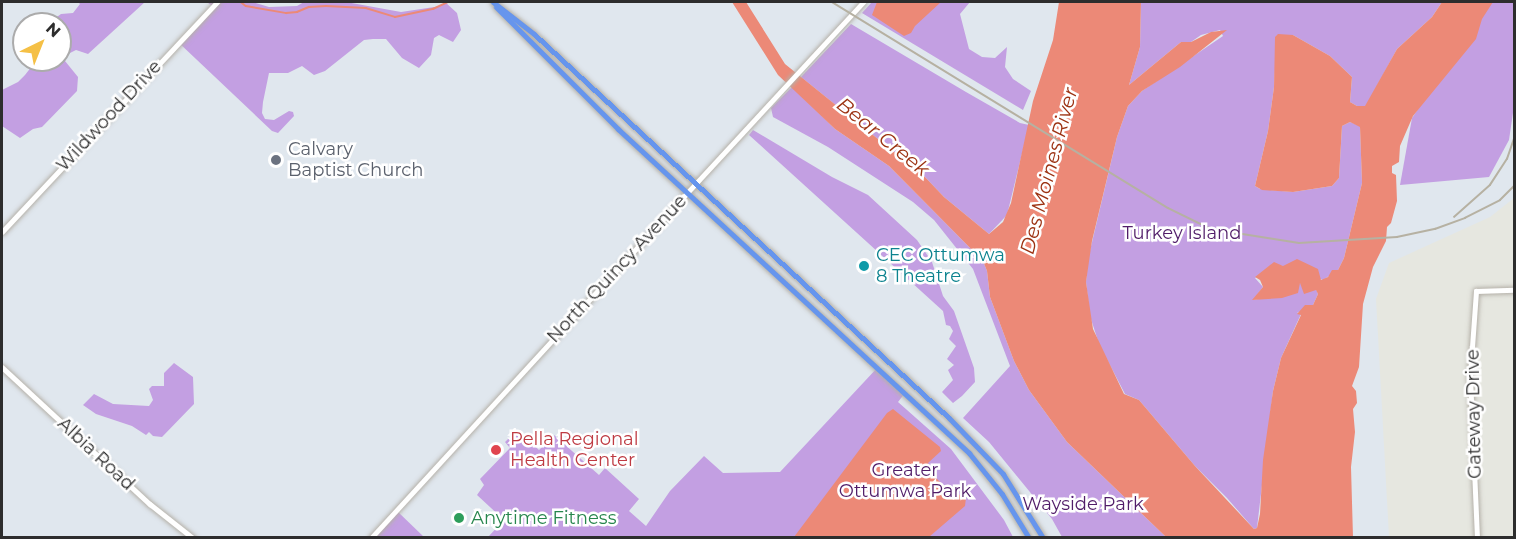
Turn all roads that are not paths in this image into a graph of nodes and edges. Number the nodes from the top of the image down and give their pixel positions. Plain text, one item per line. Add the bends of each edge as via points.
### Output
1 (217, 2) edge
2 (492, 2) edge
3 (863, 2) edge
4 (696, 183) junction
5 (687, 193) junction
6 (2, 232) edge
7 (1515, 290) edge
8 (2, 367) edge
9 (193, 537) edge
10 (371, 537) edge
11 (1029, 537) edge
12 (1043, 537) edge
13 (1478, 537) edge

1 - 6 street, Wildwood Drive
2 - 4 main road via 534,34
2 - 5 main road
3 - 4 street, North Quincy Avenue
4 - 5 street, North Quincy Avenue
4 - 12 main road via 984,453 1020,499
5 - 10 street, North Quincy Avenue
5 - 11 main road via 969,453 1002,494
7 - 13 street, Gateway Drive via 1476,291 1470,375
8 - 9 street, Albia Road via 150,504

